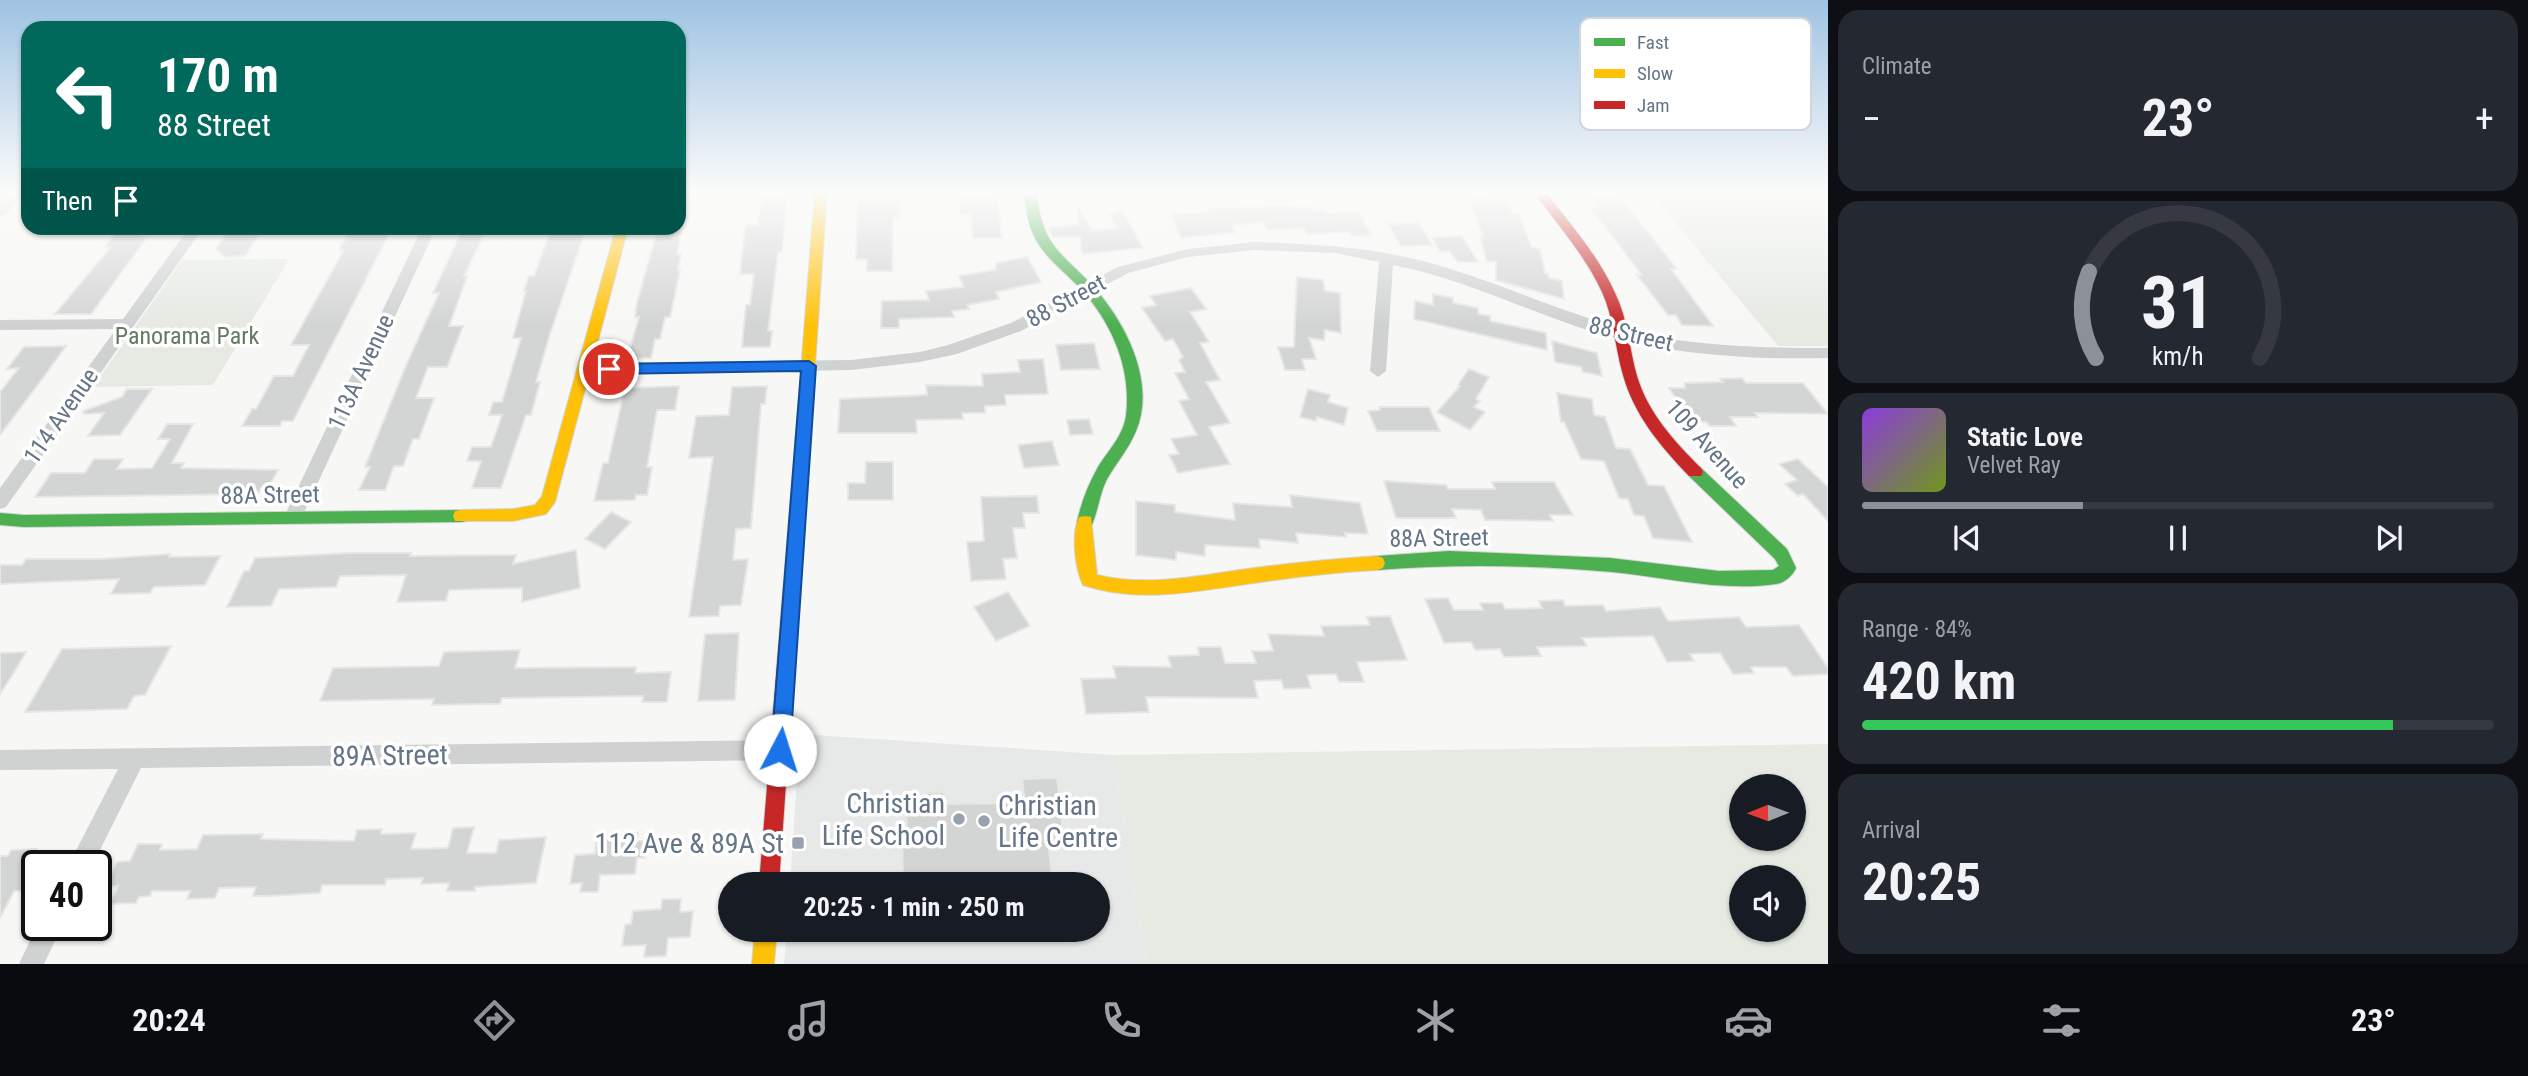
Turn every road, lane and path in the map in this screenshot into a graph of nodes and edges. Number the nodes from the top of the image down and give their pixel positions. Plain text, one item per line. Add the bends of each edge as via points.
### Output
1 (190, 236) edge
2 (425, 236) edge
3 (620, 236) edge
4 (818, 236) edge
5 (1041, 236) edge
6 (1571, 236) edge
7 (1386, 258) junction
8 (1087, 287) junction
9 (126, 324) junction
10 (0, 325) edge
11 (1621, 333) junction
12 (1828, 353) edge
13 (809, 366) junction
14 (584, 369) junction
15 (1378, 371) dead end
16 (0, 502) edge
17 (293, 517) junction
18 (0, 519) edge
19 (1788, 568) joint
20 (780, 750) junction
21 (134, 759) junction
22 (0, 760) edge
23 (88, 850) edge
24 (770, 872) edge
25 (42, 941) edge
26 (765, 942) edge
27 (31, 964) edge
28 (763, 964) edge

1 - 9 street, 114 Avenue
2 - 17 street, 113A Avenue
3 - 14 street
4 - 13 street
5 - 8 street via 1063,266
6 - 11 street, 109 Avenue via 1603,282
7 - 8 street, 88 Street via 1312,247 1231,248 1142,264
7 - 11 street, 88 Street via 1451,274
7 - 15 street
8 - 13 street, 88 Street via 1016,327 951,350 885,363
8 - 19 street, 88A Street via 1111,316 1128,348 1133,398 1132,422 1093,489 1086,514 1083,548 1089,580 1111,587 1175,586 1314,567 1449,558 1610,565 1760,580 1777,577
9 - 10 street
9 - 16 street, 114 Avenue
11 - 12 street, 88 Street via 1728,352
11 - 19 street, 109 Avenue via 1638,400 1656,428 1781,554
13 - 14 street, 88 Street
13 - 20 street
14 - 17 street, 88A Street via 549,498 540,510 513,515
17 - 18 street, 88A Street
20 - 21 street, 89A Street
20 - 24 street
21 - 22 street, 89A Street
21 - 23 street
25 - 27 street
26 - 28 street

